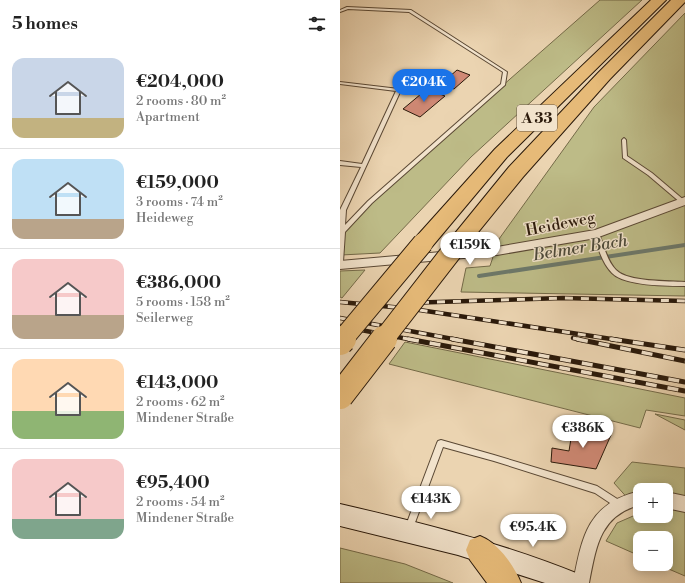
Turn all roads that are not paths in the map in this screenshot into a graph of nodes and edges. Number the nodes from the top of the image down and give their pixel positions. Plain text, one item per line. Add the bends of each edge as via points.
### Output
1 (659, 0) edge
2 (679, 0) edge
3 (340, 11) edge
4 (340, 83) edge
5 (624, 140) dead end
6 (340, 163) edge
7 (364, 166) junction
8 (684, 201) edge
9 (342, 231) junction
10 (596, 234) junction
11 (340, 262) edge
12 (340, 265) edge
13 (685, 284) edge
14 (340, 342) edge
15 (340, 396) edge
16 (633, 500) edge
17 (673, 501) edge
18 (685, 504) edge
19 (619, 505) junction
20 (340, 515) edge
21 (408, 531) junction
22 (480, 550) junction
23 (506, 583) edge
24 (573, 583) edge
25 (581, 583) edge

1 - 14 highway, A 33, bridge via 501,153
2 - 15 highway, A 33, bridge via 604,76 516,172
3 - 9 lane via 347,8 410,11 504,72 503,84 370,202
4 - 7 lane via 399,90
5 - 8 lane via 625,157
6 - 7 lane
7 - 9 lane via 344,210
8 - 10 street, Heideweg
9 - 11 lane
10 - 12 street, Heideweg via 497,251
10 - 13 lane via 616,274 626,278
16 - 19 street
17 - 18 street
19 - 21 lane via 597,490 440,443
19 - 25 street via 613,507 595,529 588,548
20 - 21 main road
21 - 22 main road
22 - 23 highway
22 - 24 main road via 540,569

